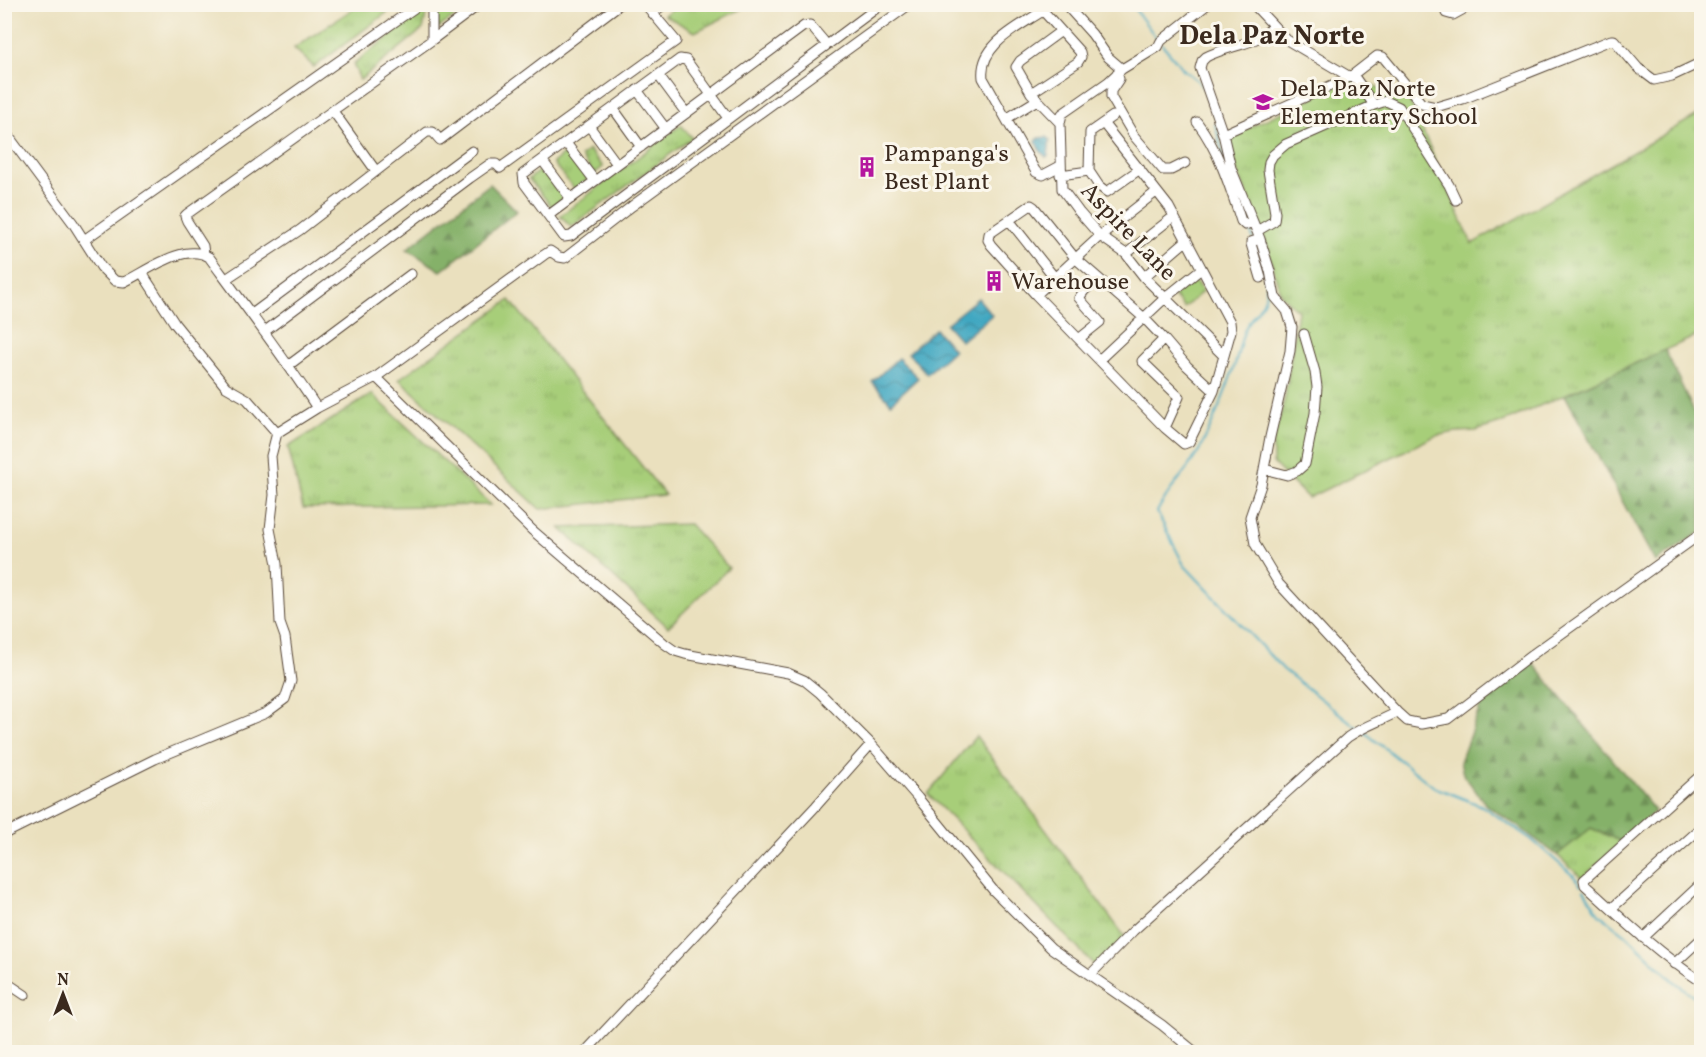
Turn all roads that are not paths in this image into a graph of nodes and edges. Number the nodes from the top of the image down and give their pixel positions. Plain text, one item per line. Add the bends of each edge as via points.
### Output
1 (420, 4) edge
2 (432, 4) edge
3 (480, 4) edge
4 (620, 4) edge
5 (645, 4) edge
6 (665, 4) edge
7 (882, 4) edge
8 (910, 4) edge
9 (1065, 4) edge
10 (1208, 4) edge
11 (1253, 4) edge
12 (1473, 4) edge
13 (652, 13) junction
14 (1446, 13) dead end
15 (1274, 27) junction
16 (1062, 31) junction
17 (432, 40) junction
18 (827, 45) junction
19 (1701, 62) edge
20 (1120, 71) junction
21 (658, 75) junction
22 (1350, 78) junction
23 (637, 90) junction
24 (711, 95) junction
25 (1034, 97) junction
26 (1374, 105) junction
27 (613, 108) junction
28 (333, 111) junction
29 (686, 113) junction
30 (1113, 116) dead end
31 (728, 118) junction
32 (1006, 119) junction
33 (1197, 122) dead end
34 (1060, 123) junction
35 (1103, 123) junction
36 (589, 126) junction
37 (666, 129) junction
38 (4, 130) edge
39 (1223, 134) junction
40 (566, 143) junction
41 (641, 147) junction
42 (472, 151) dead end
43 (542, 160) junction
44 (1185, 163) dead end
45 (617, 164) junction
46 (1140, 169) junction
47 (1060, 170) junction
48 (376, 171) junction
49 (1089, 171) junction
50 (595, 181) junction
51 (1156, 192) junction
52 (571, 199) junction
53 (1456, 200) dead end
54 (549, 215) junction
55 (1173, 217) junction
56 (1009, 220) junction
57 (1254, 232) junction
58 (1100, 236) junction
59 (84, 240) junction
60 (1187, 240) junction
61 (204, 254) junction
62 (1126, 255) junction
63 (1075, 258) junction
64 (1262, 264) junction
65 (1201, 268) junction
66 (142, 273) junction
67 (411, 274) dead end
68 (1144, 277) junction
69 (1055, 278) junction
70 (1098, 278) junction
71 (1261, 278) dead end
72 (226, 279) junction
73 (1036, 295) junction
74 (1165, 298) junction
75 (252, 314) junction
76 (1144, 318) junction
77 (264, 332) junction
78 (1304, 334) dead end
79 (1080, 338) junction
80 (1164, 339) junction
81 (1223, 356) junction
82 (1099, 360) junction
83 (289, 365) junction
84 (376, 377) junction
85 (1214, 391) junction
86 (317, 408) junction
87 (1165, 428) junction
88 (277, 432) junction
89 (1264, 469) junction
90 (1701, 533) edge
91 (1397, 712) junction
92 (871, 744) junction
93 (1701, 775) edge
94 (1701, 827) edge
95 (4, 834) edge
96 (1701, 883) edge
97 (1611, 909) junction
98 (1643, 938) junction
99 (1701, 938) edge
100 (1674, 964) junction
101 (1090, 975) junction
102 (4, 981) edge
103 (1701, 982) edge
104 (25, 995) dead end
105 (585, 1053) edge
106 (1195, 1053) edge

1 - 59 street
2 - 17 street
3 - 17 street
4 - 48 street via 440,140 433,132 427,132
5 - 13 street
6 - 13 street
7 - 18 street
8 - 84 street via 565,258 550,251
9 - 20 street
10 - 20 street
11 - 15 street
12 - 14 street via 1453,15
13 - 77 street via 676,41 500,168 490,164 470,178
15 - 22 street via 1287,40
15 - 39 street via 1253,42 1202,61 1200,68
16 - 25 street via 1016,67
16 - 25 street via 1081,57
16 - 32 street via 1041,12 994,44 982,66 983,78
17 - 28 street
18 - 24 street via 814,28 804,26
18 - 31 street
19 - 22 street via 1654,80 1611,40 1436,107 1422,104 1383,57 1377,56
20 - 34 street via 1066,110
20 - 44 street via 1111,97 1134,136 1163,170
21 - 23 street
21 - 24 street via 680,59 686,60
21 - 29 street
22 - 26 street via 1361,83
22 - 39 street
23 - 27 street
23 - 37 street
24 - 29 street
24 - 31 street
25 - 32 street
25 - 34 street
26 - 53 street via 1386,101 1399,107
26 - 57 street via 1286,144 1273,155 1268,170 1274,221
27 - 36 street
27 - 41 street
28 - 48 street
28 - 61 street via 185,216
29 - 37 street
30 - 35 street
31 - 54 street via 572,236 564,237
32 - 47 street via 1036,172 1043,175
33 - 57 street via 1213,147 1241,221
34 - 47 street, Aspire Lane
35 - 46 street
35 - 49 street via 1090,132
36 - 40 street
36 - 45 street
37 - 41 street
38 - 59 street
39 - 57 street
40 - 43 street
40 - 50 street
41 - 45 street
42 - 75 street
43 - 52 street
43 - 54 street via 523,177
45 - 50 street
46 - 49 street via 1107,192
46 - 51 street
47 - 49 street
47 - 58 street, Aspire Lane via 1062,189
48 - 72 street via 300,230
50 - 52 street
51 - 55 street
51 - 58 street
52 - 54 street
55 - 60 street
55 - 62 street
56 - 63 street via 1031,205
56 - 69 street
56 - 73 street via 989,234 988,240
57 - 64 street
58 - 62 street, Aspire Lane
58 - 63 street
59 - 66 street via 101,267 116,281 124,282
60 - 65 street
60 - 68 street
61 - 66 street via 183,253
61 - 72 street
62 - 68 street, Aspire Lane
63 - 69 street
63 - 70 street
64 - 71 street
64 - 89 street via 1275,297 1290,316 1292,336
65 - 74 street
65 - 81 street via 1230,322
66 - 88 street via 175,324 226,387 247,399
67 - 83 street
68 - 74 street, Aspire Lane
69 - 73 street
70 - 76 street
70 - 79 street via 1079,298 1100,322
72 - 75 street
73 - 79 street
74 - 76 street
74 - 81 street, Aspire Lane
75 - 77 street
76 - 80 street
76 - 82 street
77 - 83 street
78 - 89 street via 1317,387 1305,464 1287,475
79 - 82 street
80 - 85 street
80 - 87 street via 1142,362 1179,397
81 - 85 street
82 - 87 street
83 - 86 street
84 - 86 street
84 - 92 street via 532,530 665,644 685,654 779,671 804,680
85 - 87 street via 1187,444
86 - 88 street
88 - 95 street via 272,456 274,495 270,529 291,681 285,699 266,713 155,759
89 - 91 street via 1250,517 1255,544 1265,564
90 - 91 street via 1448,719 1422,724 1407,721
91 - 101 street via 1348,737 1133,931
92 - 101 street via 993,890 1051,948
92 - 105 street
93 - 97 street via 1584,880
94 - 97 street
96 - 98 street
97 - 98 street
98 - 100 street
99 - 100 street
100 - 103 street
101 - 106 street
102 - 104 street

